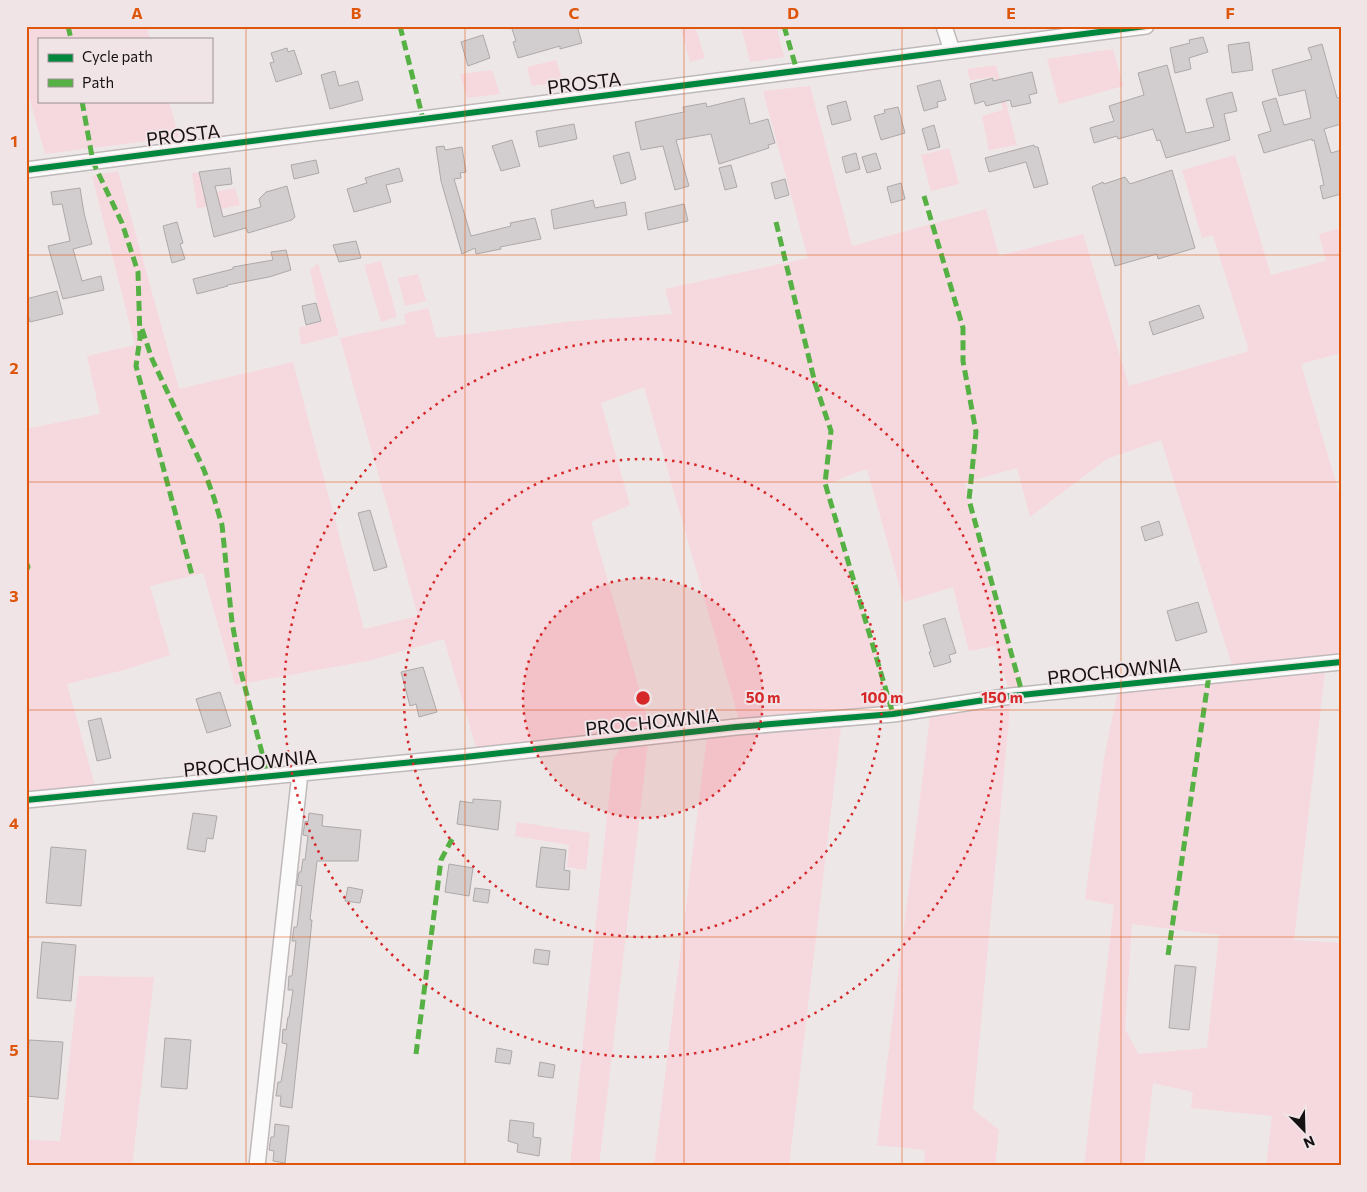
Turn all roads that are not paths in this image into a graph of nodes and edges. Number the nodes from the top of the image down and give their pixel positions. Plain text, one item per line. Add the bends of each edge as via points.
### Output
1 (944, 26) edge
2 (1146, 26) edge
3 (952, 51) junction
4 (26, 170) edge
5 (1341, 662) edge
6 (300, 773) junction
7 (26, 800) edge
8 (257, 1166) edge

1 - 3 street
2 - 3 street, PROSTA
3 - 4 street, PROSTA
5 - 6 street, PROCHOWNIA via 1011,696 893,714 743,726
6 - 7 street, PROCHOWNIA
6 - 8 street

